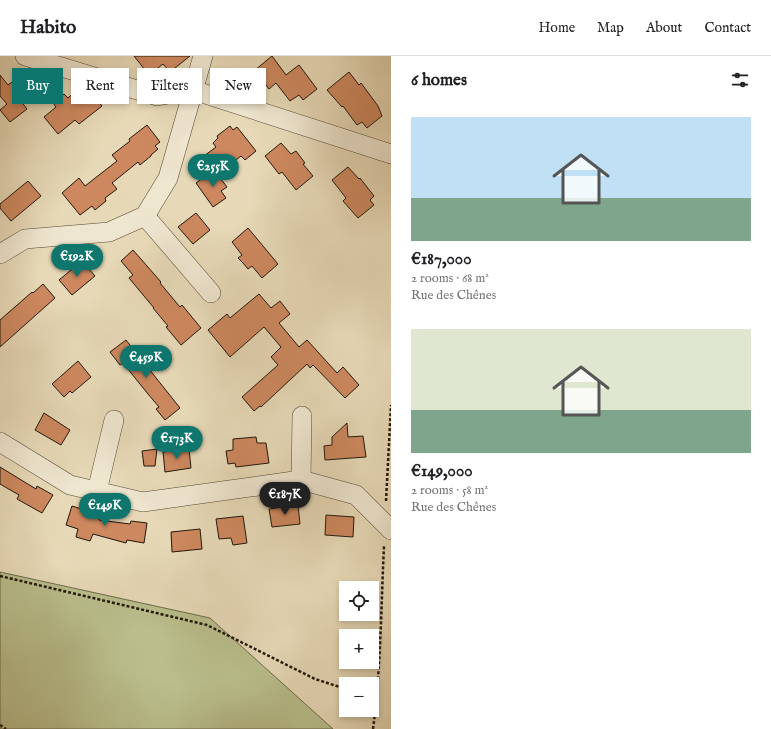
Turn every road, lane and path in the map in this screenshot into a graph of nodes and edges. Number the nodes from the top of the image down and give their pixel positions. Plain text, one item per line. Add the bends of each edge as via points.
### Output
1 (25, 56) edge
2 (203, 56) edge
3 (200, 68) edge
4 (137, 90) edge
5 (202, 93) edge
6 (190, 104) edge
7 (391, 154) edge
8 (144, 216) junction
9 (0, 254) edge
10 (211, 293) dead end
11 (391, 405) edge
12 (302, 416) dead end
13 (114, 420) dead end
14 (0, 442) edge
15 (301, 480) junction
16 (97, 491) junction
17 (388, 527) edge
18 (0, 576) edge
19 (378, 677) edge
20 (339, 687) edge
21 (375, 717) edge
22 (0, 725) edge
23 (6, 729) edge
24 (373, 729) edge

1 - 4 street
2 - 3 street
5 - 7 street
6 - 8 street via 168,178
8 - 9 street via 109,232 25,239
8 - 10 street
11 - 17 path
12 - 15 street
13 - 16 street
14 - 16 street via 70,485
15 - 16 street via 143,502
15 - 17 street via 356,495
17 - 19 path
18 - 20 path via 207,625 315,679
21 - 24 path
22 - 23 path

